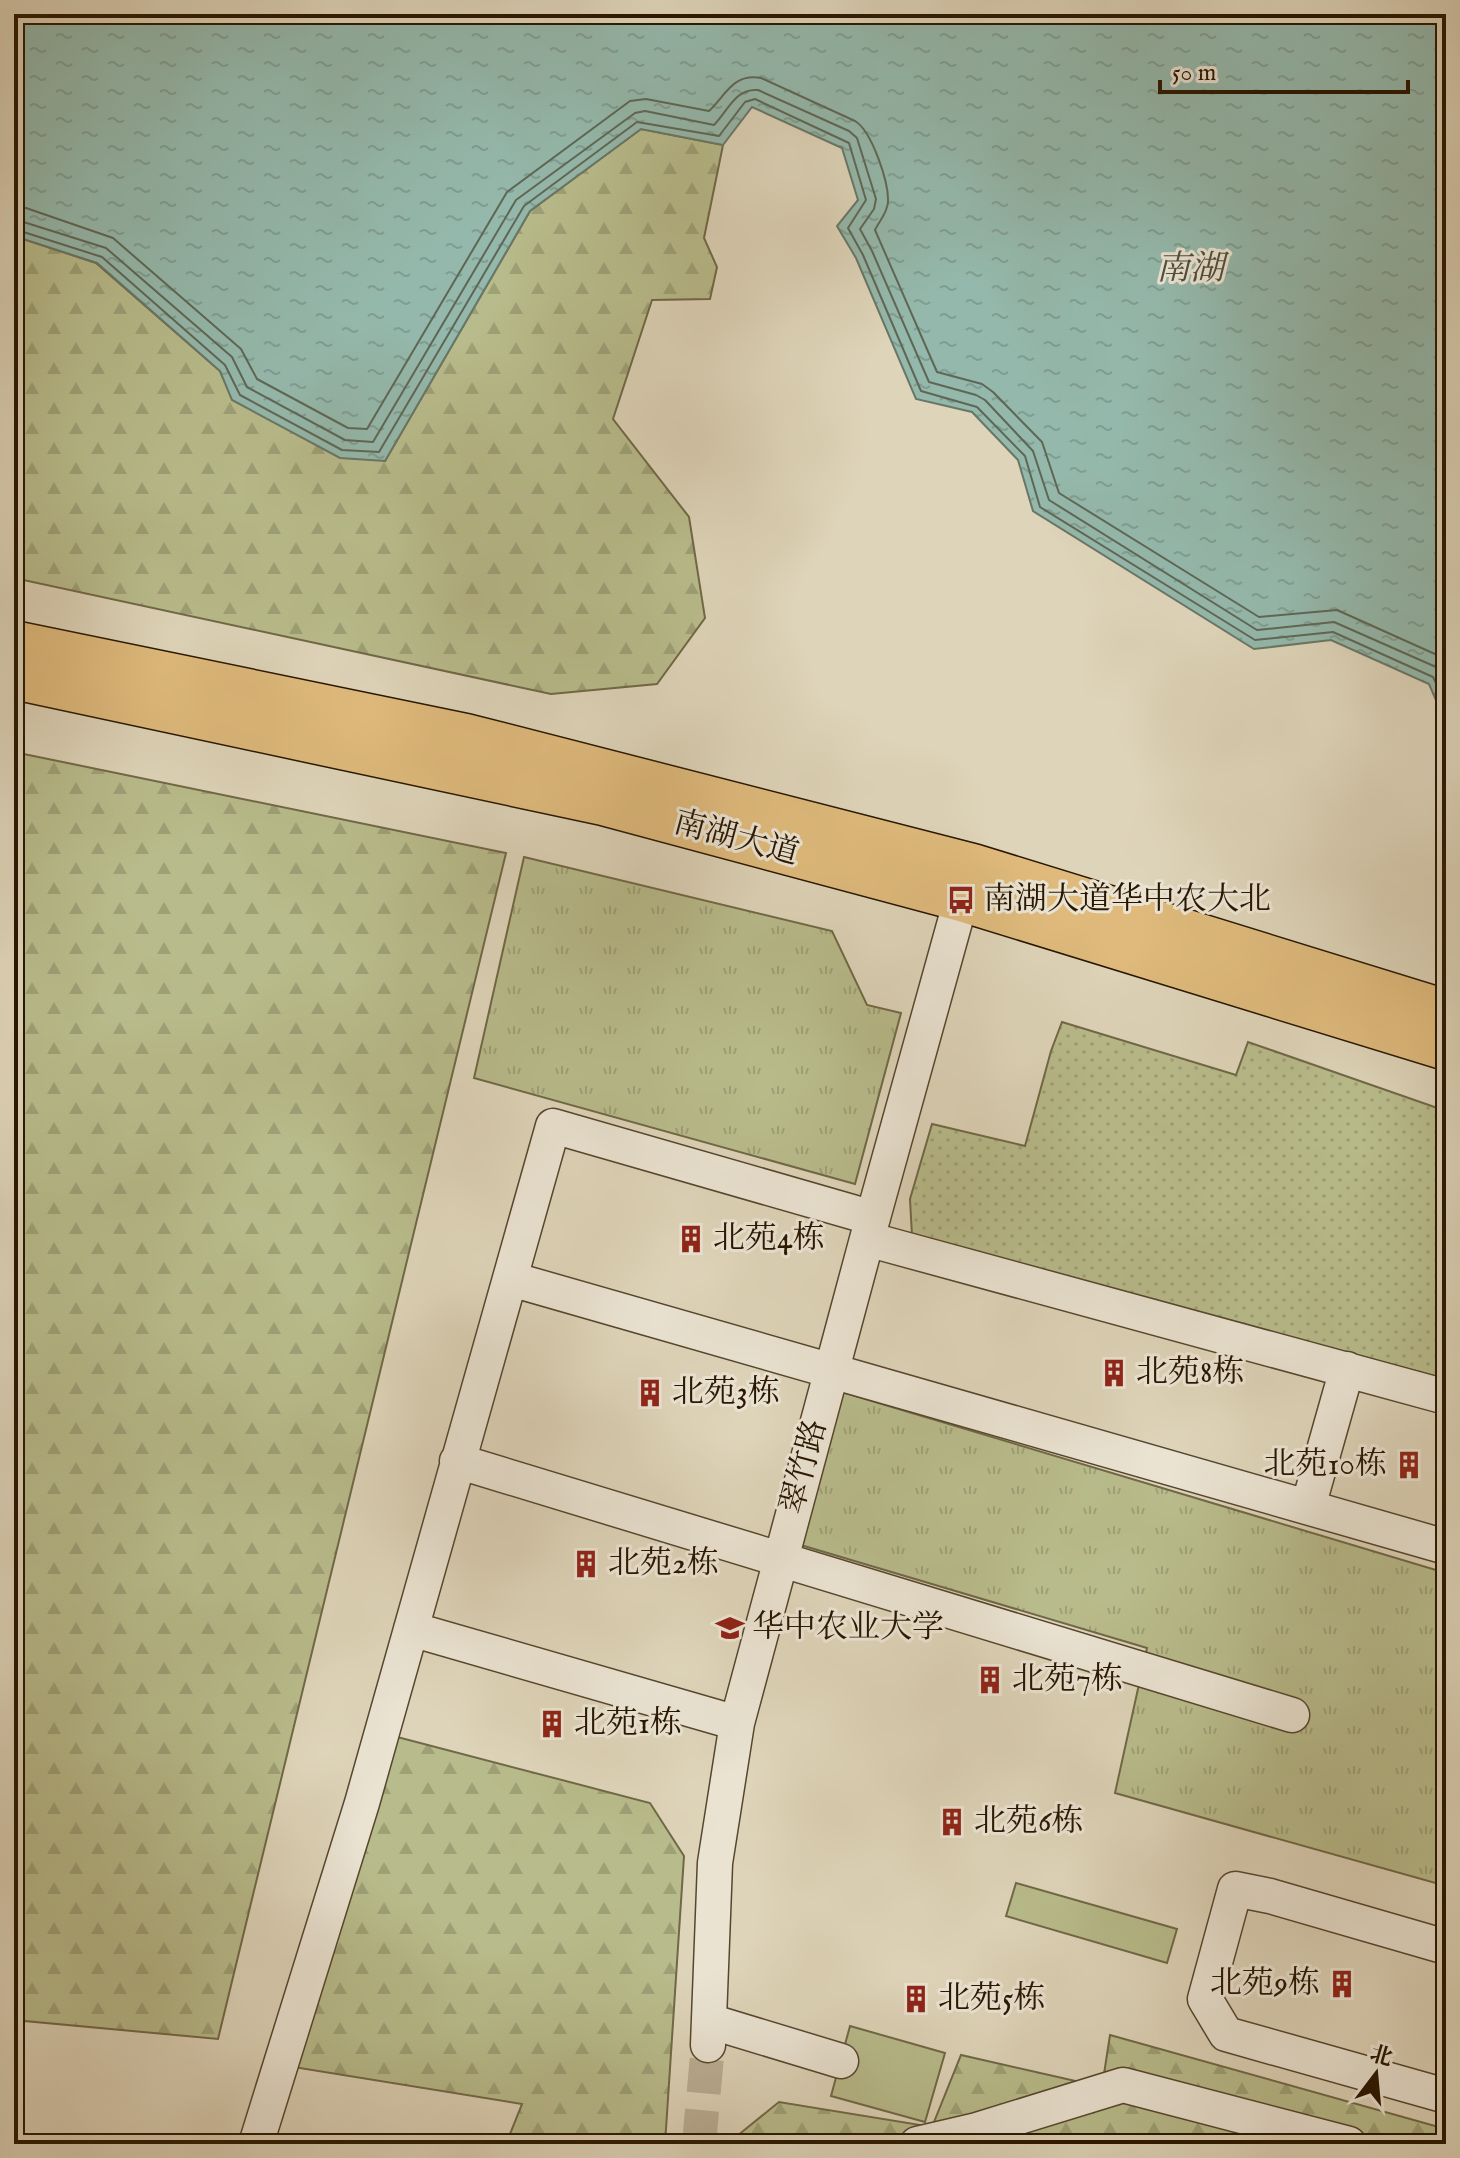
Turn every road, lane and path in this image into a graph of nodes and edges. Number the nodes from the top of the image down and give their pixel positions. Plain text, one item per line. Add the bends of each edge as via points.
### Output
1 (14, 642) edge
2 (14, 678) edge
3 (961, 900) junction
4 (1446, 1011) edge
5 (1446, 1049) edge
6 (870, 1228) junction
7 (511, 1279) junction
8 (1347, 1369) junction
9 (831, 1370) junction
10 (1446, 1397) edge
11 (457, 1461) junction
12 (1308, 1507) junction
13 (1446, 1547) edge
14 (781, 1559) junction
15 (411, 1629) junction
16 (1292, 1715) dead end
17 (737, 1723) junction
18 (1446, 1947) edge
19 (841, 2061) dead end
20 (1446, 2096) edge
21 (256, 2144) edge
22 (917, 2144) edge
23 (1349, 2144) edge

1 - 4 main road, 南湖大道 via 466,735 943,857
2 - 3 main road, 南湖大道 via 603,804
3 - 5 main road, 南湖大道
3 - 6 street, 翠竹路
6 - 7 street via 553,1126
6 - 8 street
6 - 9 street, 翠竹路
7 - 9 street
7 - 11 street
8 - 10 street
8 - 12 street
9 - 12 street
9 - 14 street, 翠竹路
11 - 14 street
11 - 15 street
12 - 13 street
14 - 16 street
14 - 17 street, 翠竹路
15 - 17 street
15 - 21 street
17 - 19 street, 翠竹路 via 715,1863 709,2033
18 - 20 street via 1235,1889 1205,1999 1226,2034
22 - 23 street via 1123,2085

